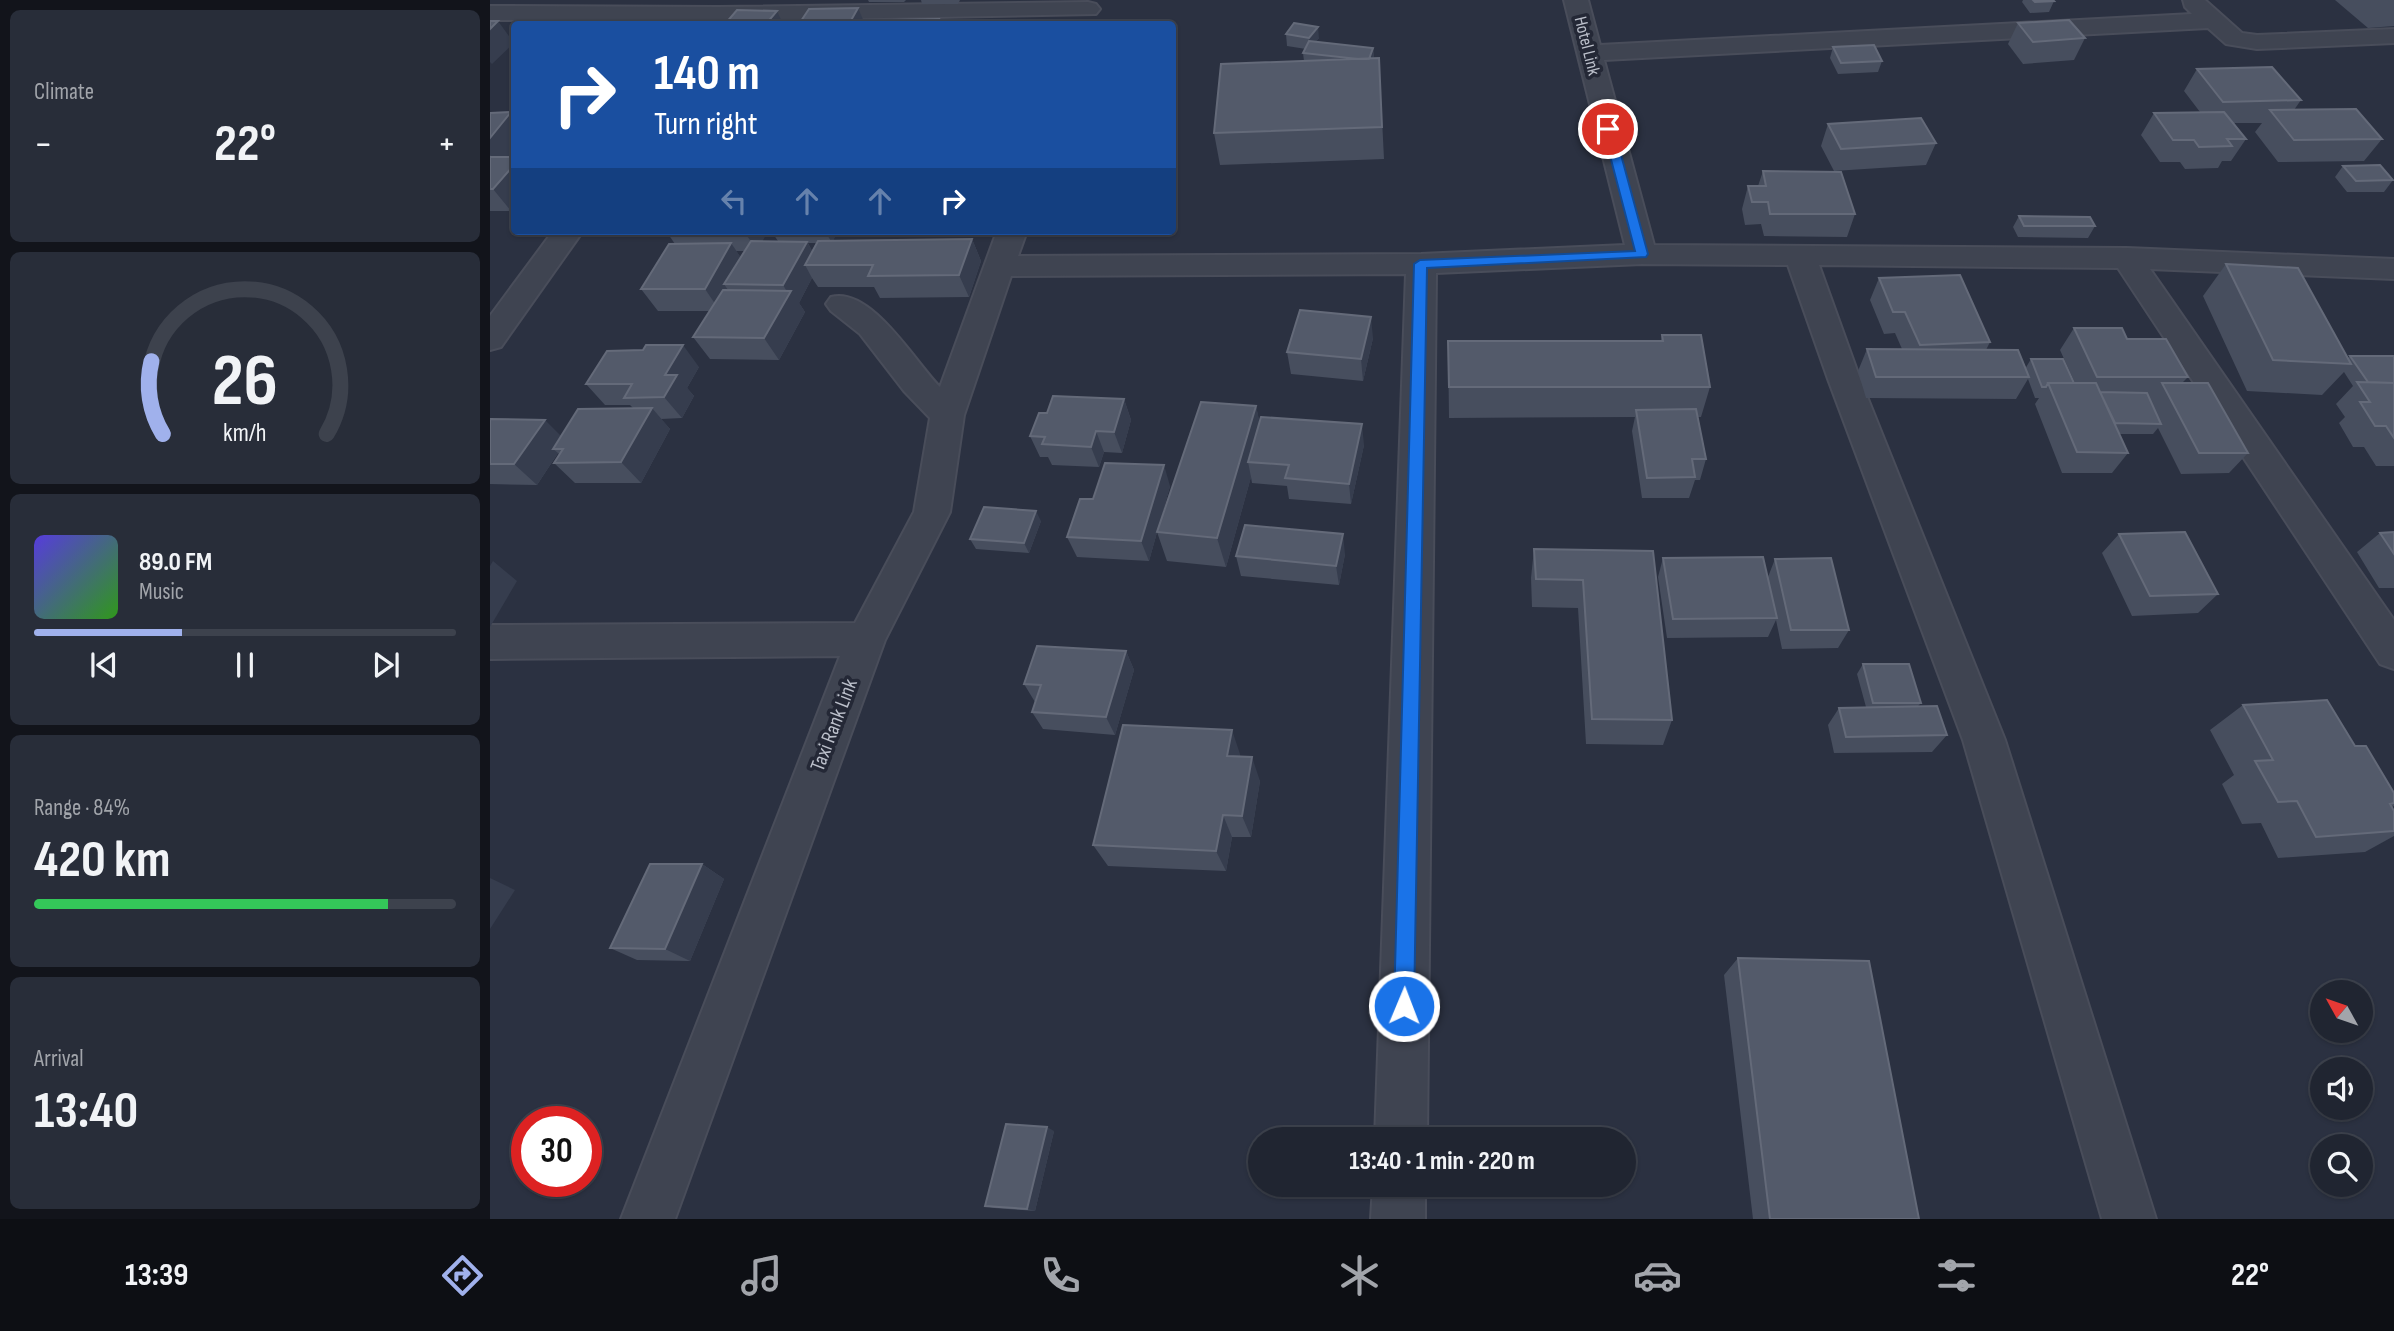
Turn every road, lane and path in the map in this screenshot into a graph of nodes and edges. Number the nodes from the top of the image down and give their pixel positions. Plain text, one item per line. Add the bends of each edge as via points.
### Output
1 (1576, 0) edge
2 (2191, 0) edge
3 (1088, 11) edge
4 (490, 13) edge
5 (715, 19) edge
6 (2213, 20) junction
7 (2394, 36) edge
8 (1588, 53) junction
9 (565, 235) edge
10 (1006, 249) edge
11 (1642, 254) junction
12 (1800, 255) junction
13 (2127, 258) junction
14 (1420, 264) junction
15 (2394, 269) edge
16 (842, 304) dead end
17 (490, 339) edge
18 (947, 415) junction
19 (866, 639) junction
20 (490, 642) edge
21 (2394, 652) edge
22 (1401, 1127) edge
23 (1399, 1197) edge
24 (648, 1219) edge
25 (1398, 1219) edge
26 (2129, 1219) edge

1 - 8 street, Hotel Link
2 - 6 street
3 - 5 street
4 - 5 street
6 - 7 street via 2235,39 2257,42
6 - 8 street
8 - 11 street, Hotel Link
9 - 17 street
10 - 14 street
10 - 18 street, Taxi Rank Link
11 - 12 street
11 - 14 street
12 - 13 street
12 - 26 street via 1984,740
13 - 15 street
13 - 21 street
14 - 22 street
16 - 18 street via 871,326
18 - 19 street, Taxi Rank Link via 932,512
19 - 20 street
19 - 24 street, Taxi Rank Link
23 - 25 street

